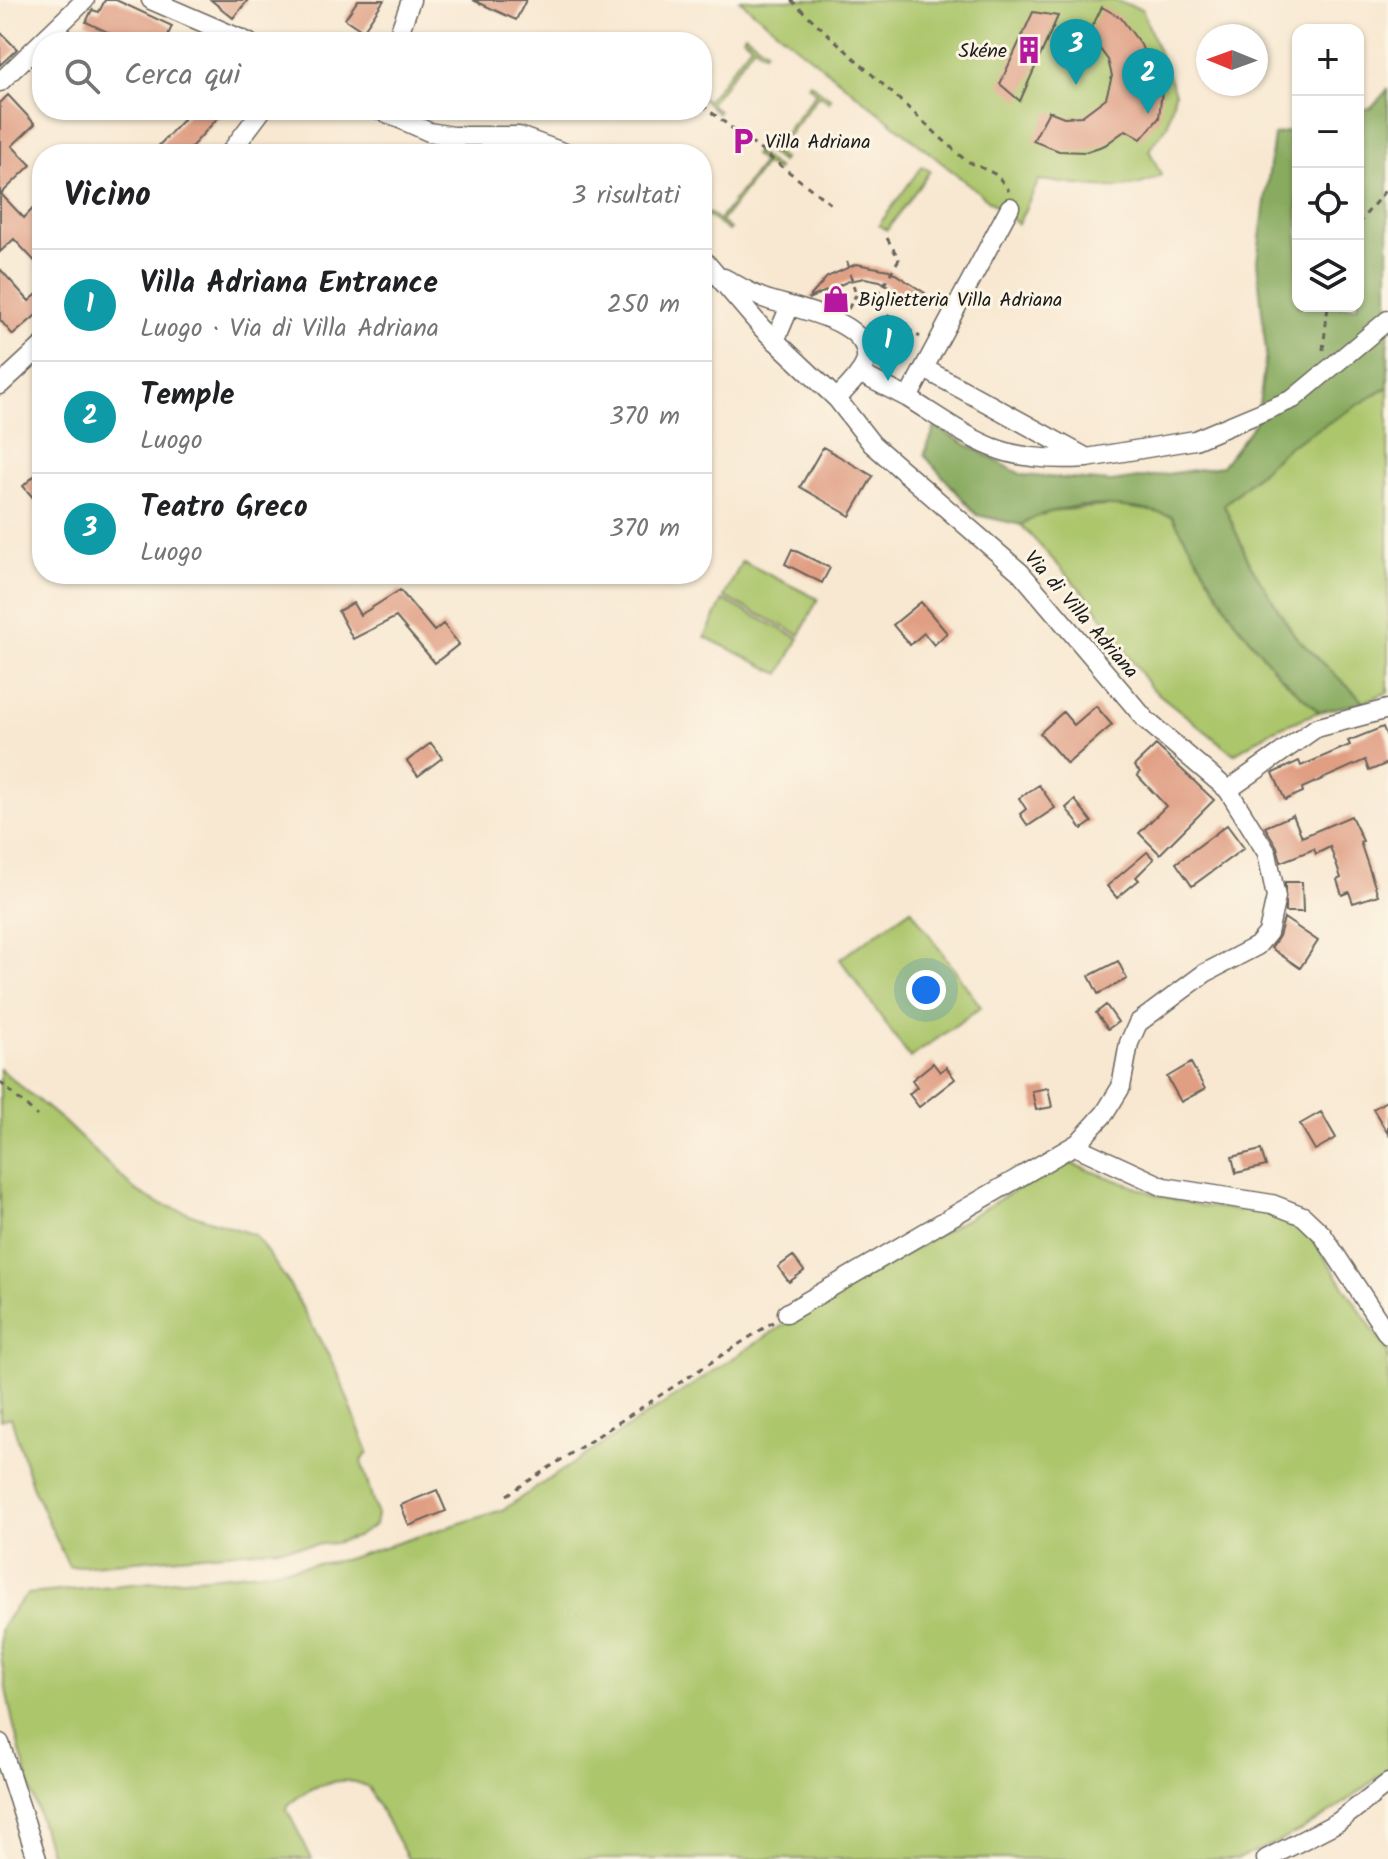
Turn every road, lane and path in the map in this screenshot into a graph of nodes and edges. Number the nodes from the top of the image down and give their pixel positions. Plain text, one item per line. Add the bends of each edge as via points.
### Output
1 (85, 0) edge
2 (151, 0) edge
3 (411, 0) edge
4 (791, 0) edge
5 (52, 32) edge
6 (225, 32) edge
7 (400, 32) edge
8 (32, 51) edge
9 (0, 82) edge
10 (712, 113) edge
11 (254, 120) edge
12 (402, 120) edge
13 (236, 144) edge
14 (544, 144) edge
15 (1388, 187) edge
16 (832, 205) dead end
17 (1010, 207) joint
18 (1364, 217) edge
19 (887, 238) dead end
20 (847, 262) dead end
21 (712, 269) edge
22 (717, 275) junction
23 (872, 305) junction
24 (790, 306) junction
25 (1327, 312) edge
26 (1388, 320) edge
27 (775, 341) junction
28 (1323, 351) dead end
29 (866, 352) junction
30 (32, 355) edge
31 (922, 364) junction
32 (859, 373) junction
33 (0, 385) edge
34 (908, 398) junction
35 (837, 399) junction
36 (1087, 458) junction
37 (1388, 709) edge
38 (1228, 790) junction
39 (0, 1082) edge
40 (37, 1116) dead end
41 (1075, 1146) junction
42 (787, 1313) joint
43 (1388, 1335) edge
44 (507, 1495) dead end
45 (0, 1743) edge
46 (1388, 1783) edge
47 (37, 1859) edge
48 (1266, 1859) edge

1 - 5 street
2 - 6 street
3 - 7 street
4 - 17 path via 965,160 997,175 1009,193
8 - 9 street
10 - 16 path
11 - 13 street
12 - 14 street via 429,132 524,136
15 - 18 path
17 - 31 street
19 - 23 path via 899,259
20 - 23 path via 856,295
21 - 22 street, Via di Villa Adriana
22 - 24 street, Via di Villa Adriana
22 - 27 street, Via di Villa Adriana
23 - 31 path via 922,339
24 - 27 street
24 - 29 street, Via di Villa Adriana via 842,325
25 - 28 path
26 - 36 street via 1320,380 1281,405 1195,440
27 - 35 street, Via di Villa Adriana
29 - 31 path
29 - 32 street
30 - 33 street
31 - 34 street
31 - 36 street
32 - 34 street
32 - 35 street
34 - 36 street via 988,448 1041,461
35 - 38 street, Via di Villa Adriana via 872,444 1021,573 1146,720
37 - 38 street via 1316,728
38 - 41 street, Via di Villa Adriana via 1270,862 1276,890 1271,928 1257,946 1205,973 1138,1023 1121,1087
39 - 40 path
41 - 42 street, Via di Villa Adriana
41 - 43 street via 1159,1186 1272,1204 1303,1216 1322,1234
42 - 44 path
45 - 47 street
46 - 48 street via 1338,1822

